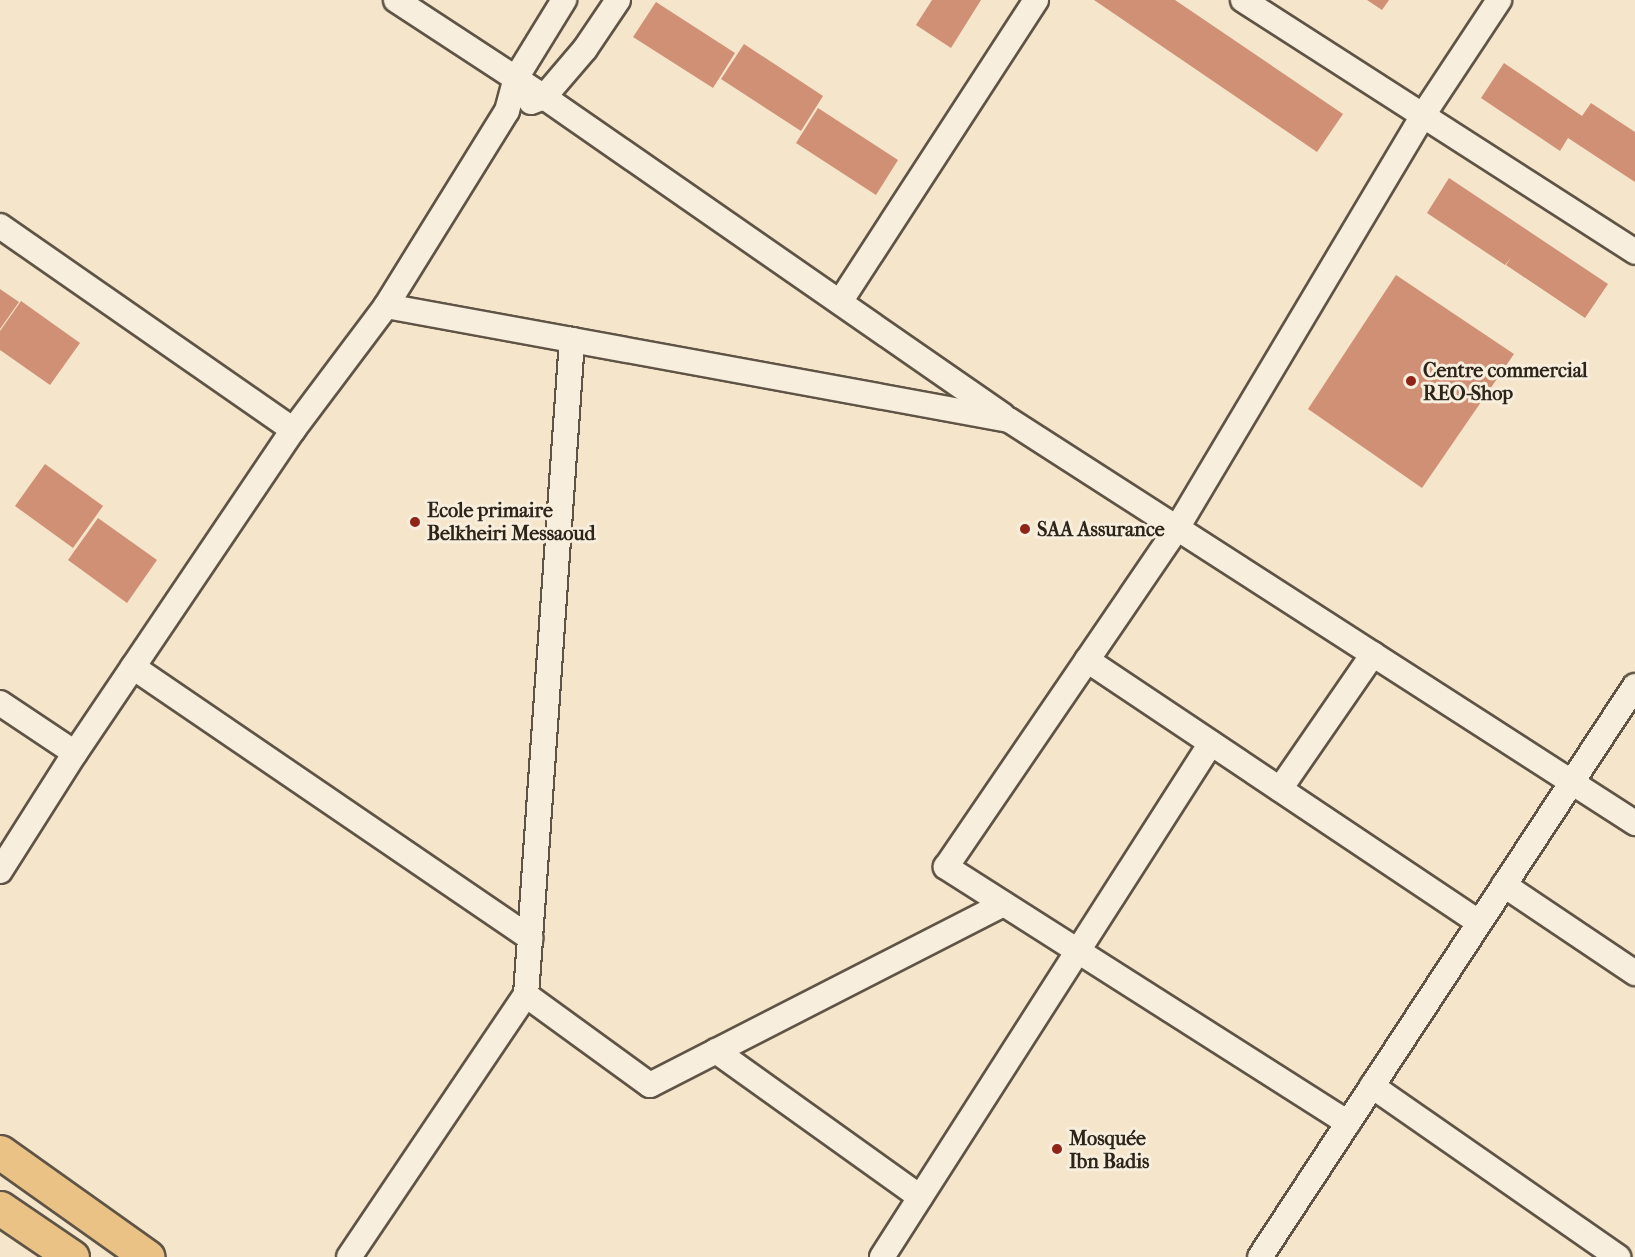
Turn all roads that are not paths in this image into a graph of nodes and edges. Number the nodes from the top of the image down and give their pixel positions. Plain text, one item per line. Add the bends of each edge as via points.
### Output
1 (396, 0) edge
2 (564, 0) edge
3 (618, 0) edge
4 (1036, 0) edge
5 (1243, 0) edge
6 (1499, 0) edge
7 (516, 78) junction
8 (544, 97) junction
9 (507, 111) junction
10 (1423, 115) junction
11 (0, 226) edge
12 (1635, 252) edge
13 (840, 302) junction
14 (386, 306) junction
15 (572, 340) junction
16 (1009, 420) junction
17 (293, 430) junction
18 (1177, 528) junction
19 (1373, 654) junction
20 (1088, 660) junction
21 (133, 667) junction
22 (1635, 686) edge
23 (0, 703) edge
24 (1211, 743) junction
25 (75, 753) junction
26 (1571, 782) junction
27 (1280, 789) junction
28 (1635, 823) edge
29 (0, 871) edge
30 (1504, 885) junction
31 (1003, 904) junction
32 (1479, 922) junction
33 (530, 938) junction
34 (1077, 951) junction
35 (1635, 973) edge
36 (526, 995) junction
37 (716, 1051) junction
38 (1372, 1086) junction
39 (1348, 1123) junction
40 (0, 1152) edge
41 (920, 1197) junction
42 (0, 1208) edge
43 (72, 1257) edge
44 (148, 1257) edge
45 (349, 1257) edge
46 (882, 1257) edge
47 (1260, 1257) edge
48 (1618, 1257) edge

1 - 7 street
2 - 7 street
3 - 8 street via 585,49
4 - 13 street
5 - 10 street
6 - 10 street
7 - 8 street
7 - 9 street
8 - 9 street
8 - 13 street
9 - 14 street
10 - 12 street
10 - 18 street
11 - 17 street
13 - 16 street
14 - 15 street
14 - 17 street
15 - 16 street
15 - 33 street
16 - 18 street
17 - 21 street
18 - 19 street
18 - 20 street
19 - 26 street
19 - 27 street
20 - 24 street
20 - 31 street via 946,867
21 - 25 street
21 - 33 street
22 - 26 street
23 - 25 street
24 - 27 street
24 - 34 street
25 - 29 street
26 - 28 street
26 - 30 street
27 - 32 street
30 - 32 street
30 - 35 street
31 - 34 street
31 - 37 street
32 - 38 street
33 - 36 street
34 - 39 street
34 - 41 street
36 - 37 street via 650,1085
36 - 45 street
37 - 41 street
38 - 39 street
38 - 48 street
39 - 47 street
40 - 44 main road
41 - 46 street
42 - 43 main road

